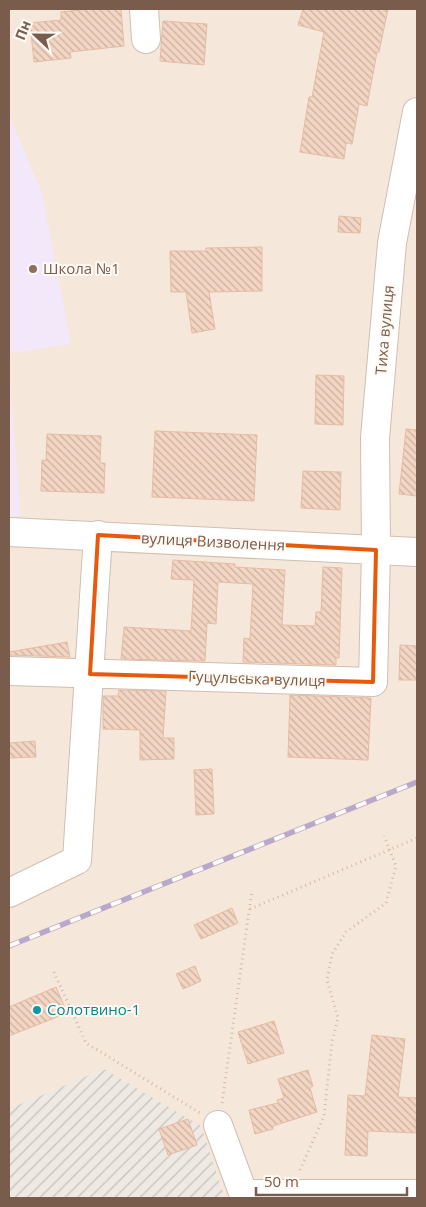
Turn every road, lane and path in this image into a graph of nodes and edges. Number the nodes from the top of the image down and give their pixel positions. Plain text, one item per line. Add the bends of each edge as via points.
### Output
1 (144, 9) edge
2 (146, 38) dead end
3 (417, 112) edge
4 (9, 532) edge
5 (98, 536) junction
6 (376, 550) junction
7 (417, 552) edge
8 (9, 671) edge
9 (90, 674) junction
10 (384, 836) dead end
11 (417, 838) edge
12 (390, 850) junction
13 (252, 890) dead end
14 (9, 893) edge
15 (250, 909) junction
16 (54, 972) dead end
17 (218, 1125) junction
18 (290, 1194) junction
19 (417, 1194) edge
20 (244, 1196) edge

1 - 2 street
3 - 6 street, Тиха вулиця via 392,243 375,438
4 - 5 street, вулиця Визволення
5 - 6 street, вулиця Визволення
5 - 9 street
6 - 7 street, вулиця Визволення
6 - 9 street, Гуцульська вулиця via 374,682
8 - 9 street, Гуцульська вулиця
9 - 14 street via 77,860
10 - 12 path
11 - 12 path
12 - 15 path
12 - 18 path via 396,866 386,903 346,932 332,954 328,980 338,1018 332,1042 324,1116
13 - 15 path
15 - 17 path
16 - 17 path via 86,1043
17 - 20 street
18 - 19 street
18 - 20 street

